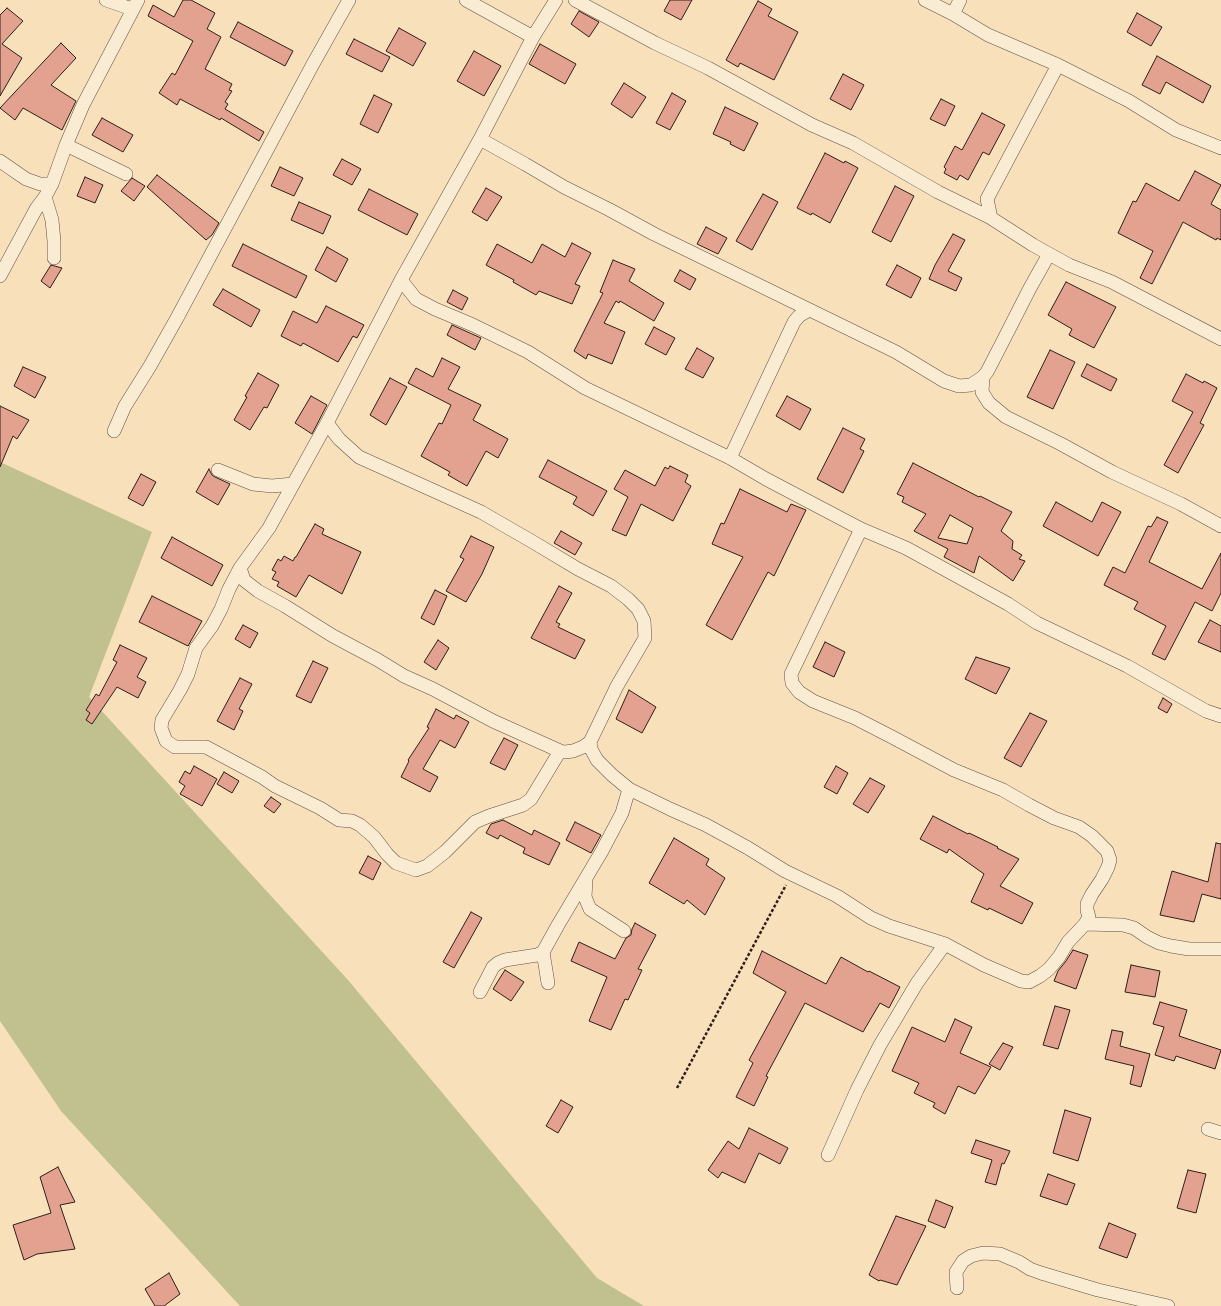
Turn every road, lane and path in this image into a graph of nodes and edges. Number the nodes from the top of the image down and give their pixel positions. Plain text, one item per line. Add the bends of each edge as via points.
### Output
1 (106, 0) edge
2 (349, 0) edge
3 (466, 0) edge
4 (556, 0) edge
5 (575, 0) edge
6 (925, 0) edge
7 (960, 0) edge
8 (135, 5) edge
9 (953, 14) junction
10 (533, 37) junction
11 (1058, 65) junction
12 (480, 139) junction
13 (66, 145) junction
14 (1221, 148) edge
15 (0, 161) edge
16 (126, 174) dead end
17 (52, 184) junction
18 (45, 197) junction
19 (987, 199) junction
20 (971, 207) junction
21 (991, 218) junction
22 (1049, 254) junction
23 (54, 258) dead end
24 (0, 276) edge
25 (402, 280) junction
26 (809, 310) junction
27 (1221, 339) edge
28 (983, 377) junction
29 (327, 423) junction
30 (114, 431) dead end
31 (730, 458) junction
32 (218, 470) dead end
33 (293, 484) junction
34 (1221, 526) edge
35 (861, 529) junction
36 (240, 568) junction
37 (1221, 716) edge
38 (590, 742) junction
39 (560, 751) junction
40 (629, 789) junction
41 (791, 874) junction
42 (586, 880) junction
43 (1085, 924) junction
44 (624, 931) dead end
45 (945, 944) junction
46 (1221, 949) edge
47 (544, 952) junction
48 (548, 983) dead end
49 (480, 992) dead end
50 (677, 1088) dead end
51 (1208, 1129) dead end
52 (1221, 1133) edge
53 (828, 1155) dead end
54 (957, 1288) dead end
55 (1168, 1306) edge

1 - 8 street
2 - 30 street via 181,311 125,406
3 - 10 street
4 - 10 street
5 - 20 street via 812,125 853,143 938,192
6 - 9 street
7 - 9 street
8 - 13 street via 83,105
9 - 11 street via 988,35
10 - 12 street
11 - 14 street via 1129,101 1176,130
11 - 19 street
12 - 25 street
12 - 26 street via 654,234
13 - 16 street
13 - 17 street
15 - 17 street via 26,179 40,184
17 - 18 street
18 - 23 street via 52,220
18 - 24 street via 33,214
19 - 20 street
19 - 21 street
20 - 21 street
21 - 22 street
22 - 27 street via 1112,282
22 - 28 street
25 - 29 street
25 - 31 street via 416,299 528,352 585,388
26 - 28 street via 896,352 944,381 959,386 971,385
26 - 31 street via 794,322
28 - 34 street via 982,392 989,403 1006,417
29 - 33 street
29 - 38 street via 339,439 359,457 481,512 611,586 638,609 644,621 645,638 617,686
31 - 35 street
32 - 33 street via 253,484
33 - 36 street via 269,528
35 - 37 street via 906,548 1008,604 1037,623 1127,666 1206,712
35 - 43 street via 791,674 792,683 799,692 813,701 854,718 954,770 1003,790 1092,836 1107,851 1110,860 1087,904 1089,917
36 - 39 street via 244,580 258,591 333,636 404,676
36 - 39 street via 222,609 196,648 188,674 162,720 160,728 166,741 175,747 206,747 339,820 352,821 360,825 396,863 416,870 427,866 445,852 475,822 523,805 532,799
38 - 39 street via 573,751
38 - 40 street via 597,760
40 - 41 street via 706,825
40 - 42 street via 622,813
41 - 45 street via 836,896 871,918
41 - 50 path
42 - 44 street via 585,897 590,909
42 - 47 street
43 - 45 street via 1068,942 1049,969 1029,982 997,971
43 - 46 street via 1123,925 1134,928 1159,943 1171,946
45 - 53 street via 917,982 880,1045
47 - 48 street
47 - 49 street via 537,956 498,963
51 - 52 street
54 - 55 street via 956,1272 963,1261 983,1253 1000,1254 1041,1273 1113,1294

